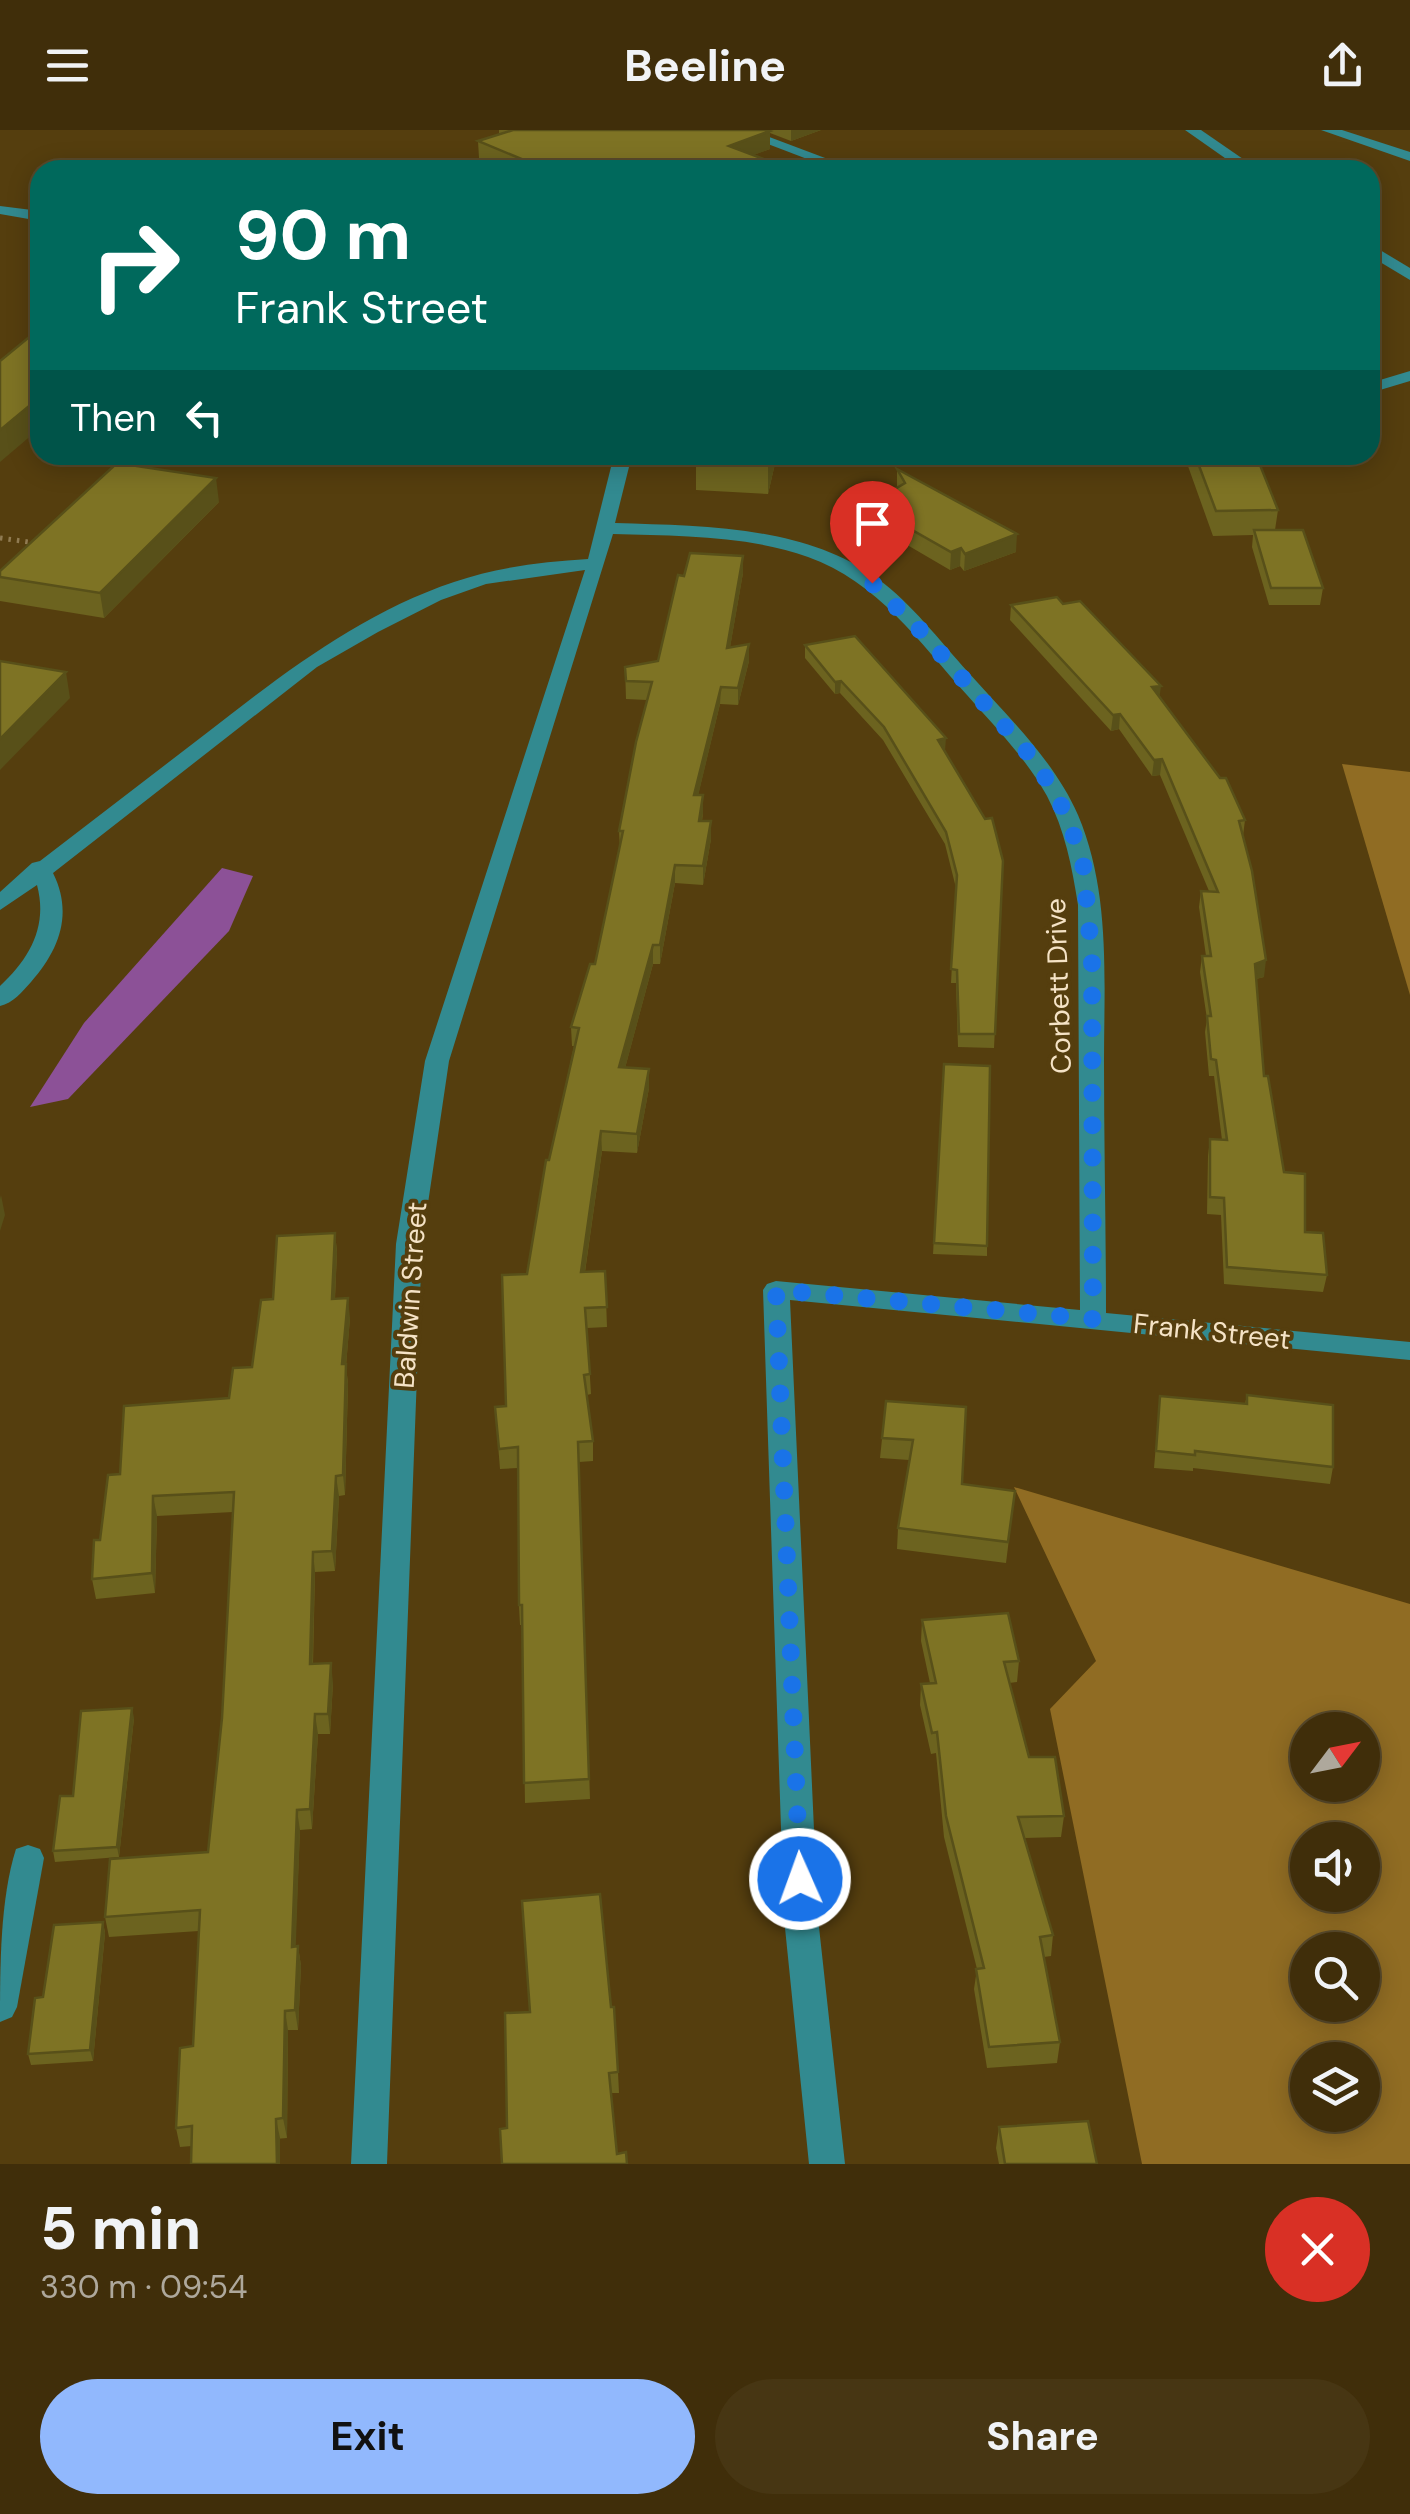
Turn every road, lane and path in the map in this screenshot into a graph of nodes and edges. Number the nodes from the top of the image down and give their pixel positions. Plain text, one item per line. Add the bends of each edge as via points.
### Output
1 (738, 130) edge
2 (1192, 130) edge
3 (1328, 130) edge
4 (1410, 157) edge
5 (822, 160) edge
6 (1237, 160) edge
7 (0, 210) edge
8 (30, 214) edge
9 (1380, 256) edge
10 (1410, 275) edge
11 (1410, 376) edge
12 (1380, 385) edge
13 (620, 465) edge
14 (604, 528) junction
15 (0, 538) edge
16 (42, 544) edge
17 (596, 564) junction
18 (40, 868) junction
19 (0, 903) edge
20 (0, 1000) edge
21 (1093, 1319) junction
22 (1410, 1351) edge
23 (28, 1858) dead end
24 (0, 2007) edge
25 (369, 2164) edge
26 (827, 2164) edge

1 - 5 street
2 - 6 street
3 - 4 street
7 - 8 street
9 - 10 street
11 - 12 street
13 - 14 street, Baldwin Street
14 - 17 street, Baldwin Street
14 - 21 street, Corbett Drive via 742,538 836,562 872,583 919,629 1037,763 1083,862 1092,959
15 - 16 path
17 - 18 street via 478,580 366,631 310,663
17 - 25 street, Baldwin Street via 437,1061 410,1244
18 - 19 street
18 - 20 street via 54,890 54,917 44,948
21 - 22 street, Frank Street
21 - 26 street, Frank Street via 776,1290 802,1918
23 - 24 street

